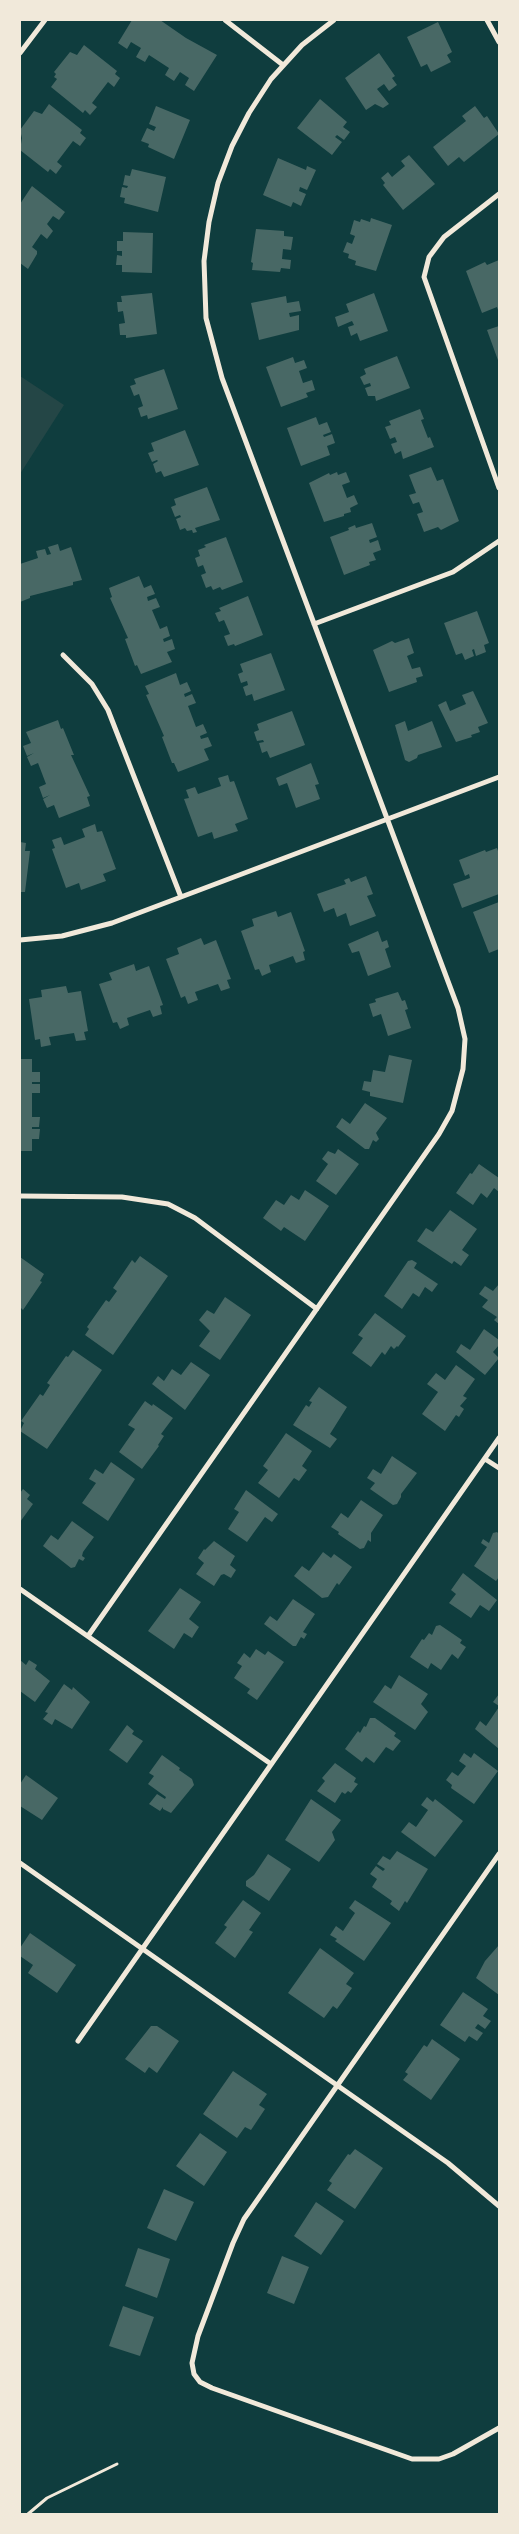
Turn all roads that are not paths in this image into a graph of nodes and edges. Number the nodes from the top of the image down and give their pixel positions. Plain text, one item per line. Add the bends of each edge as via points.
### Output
1 (45, 20) edge
2 (225, 20) edge
3 (334, 20) edge
4 (487, 20) edge
5 (499, 42) edge
6 (20, 54) edge
7 (283, 65) junction
8 (499, 194) edge
9 (499, 488) edge
10 (499, 541) edge
11 (314, 624) junction
12 (63, 655) dead end
13 (499, 777) edge
14 (387, 819) junction
15 (181, 897) junction
16 (20, 940) edge
17 (20, 1196) edge
18 (317, 1309) junction
19 (499, 1438) edge
20 (485, 1459) junction
21 (499, 1468) edge
22 (20, 1589) edge
23 (88, 1636) junction
24 (271, 1764) junction
25 (499, 1854) edge
26 (20, 1863) edge
27 (142, 1948) junction
28 (78, 2041) dead end
29 (337, 2085) junction
30 (499, 2206) edge
31 (499, 2428) edge

1 - 6 street
2 - 7 street
3 - 7 street
4 - 5 street
7 - 11 street via 259,96 241,128 218,184 206,242 204,299 210,338 222,378
8 - 9 street via 444,237 429,257 424,277
10 - 11 street via 453,572
11 - 14 street
12 - 15 street via 92,684 108,710
13 - 14 street
14 - 15 street
14 - 18 street via 463,1024 464,1062 457,1097 439,1134
15 - 16 street via 88,930
17 - 18 street via 122,1197 168,1204 195,1218
18 - 23 street
19 - 20 street
20 - 21 street
20 - 24 street
22 - 23 street
23 - 24 street
24 - 27 street
25 - 29 street
26 - 27 street
27 - 28 street
27 - 29 street
29 - 30 street via 448,2163
29 - 31 street via 238,2231 198,2336 192,2363 194,2374 200,2382 226,2394 412,2459 439,2459

